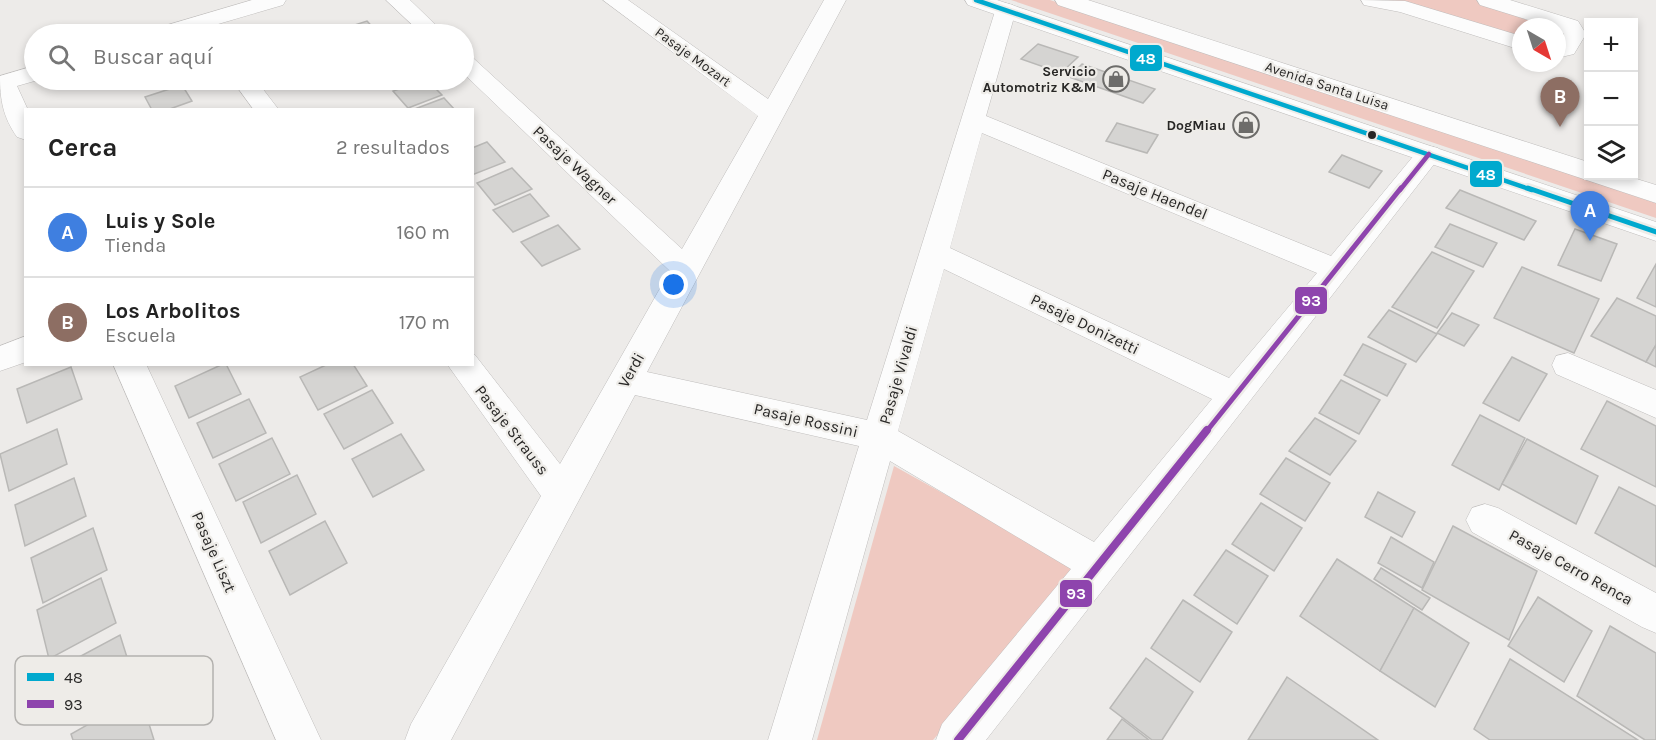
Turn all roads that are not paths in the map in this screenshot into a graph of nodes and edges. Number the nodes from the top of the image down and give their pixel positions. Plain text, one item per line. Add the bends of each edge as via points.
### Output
1 (275, 0) edge
2 (397, 0) edge
3 (614, 0) edge
4 (835, 0) edge
5 (1066, 0) edge
6 (1372, 0) edge
7 (1488, 0) edge
8 (991, 5) edge
9 (1549, 18) edge
10 (217, 24) edge
11 (423, 24) edge
12 (1566, 24) edge
13 (1512, 40) edge
14 (1566, 49) edge
15 (474, 71) edge
16 (24, 76) edge
17 (2, 83) edge
18 (252, 90) edge
19 (265, 108) edge
20 (772, 114) junction
21 (973, 120) junction
22 (24, 128) edge
23 (1429, 154) junction
24 (1584, 170) edge
25 (1613, 180) edge
26 (1656, 194) edge
27 (1656, 232) edge
28 (934, 252) junction
29 (686, 269) junction
30 (1336, 269) junction
31 (24, 349) edge
32 (0, 359) edge
33 (1568, 365) dead end
34 (130, 366) edge
35 (465, 366) edge
36 (625, 380) junction
37 (1236, 396) junction
38 (1656, 405) edge
39 (879, 437) junction
40 (562, 495) junction
41 (1485, 520) dead end
42 (1099, 565) junction
43 (1656, 614) edge
44 (299, 740) edge
45 (427, 740) edge
46 (790, 740) edge
47 (958, 740) edge

1 - 10 street
2 - 11 street
3 - 20 street, Pasaje Mozart
4 - 20 street, Verdi
5 - 24 street, Avenida Santa Luisa
6 - 13 street
7 - 9 street
8 - 21 street, Pasaje Vivaldi
8 - 23 street, Avenida Santa Luisa
12 - 14 street via 1575,34
15 - 29 street, Pasaje Wagner
16 - 17 street
17 - 22 street
18 - 19 street
20 - 29 street, Verdi
21 - 28 street, Pasaje Vivaldi
21 - 30 street, Pasaje Haendel
23 - 27 street, Avenida Santa Luisa
23 - 30 street
25 - 26 street
28 - 37 street, Pasaje Donizetti
28 - 39 street, Pasaje Vivaldi
29 - 36 street, Verdi
30 - 37 street
31 - 32 street
33 - 38 street
34 - 44 street, Pasaje Liszt
35 - 40 street, Pasaje Strauss
36 - 39 street, Pasaje Rossini
36 - 40 street, Verdi
37 - 42 street
39 - 42 street, Pasaje Rossini
39 - 46 street, Pasaje Vivaldi
40 - 45 street, Verdi
41 - 43 street, Pasaje Cerro Renca
42 - 47 street

